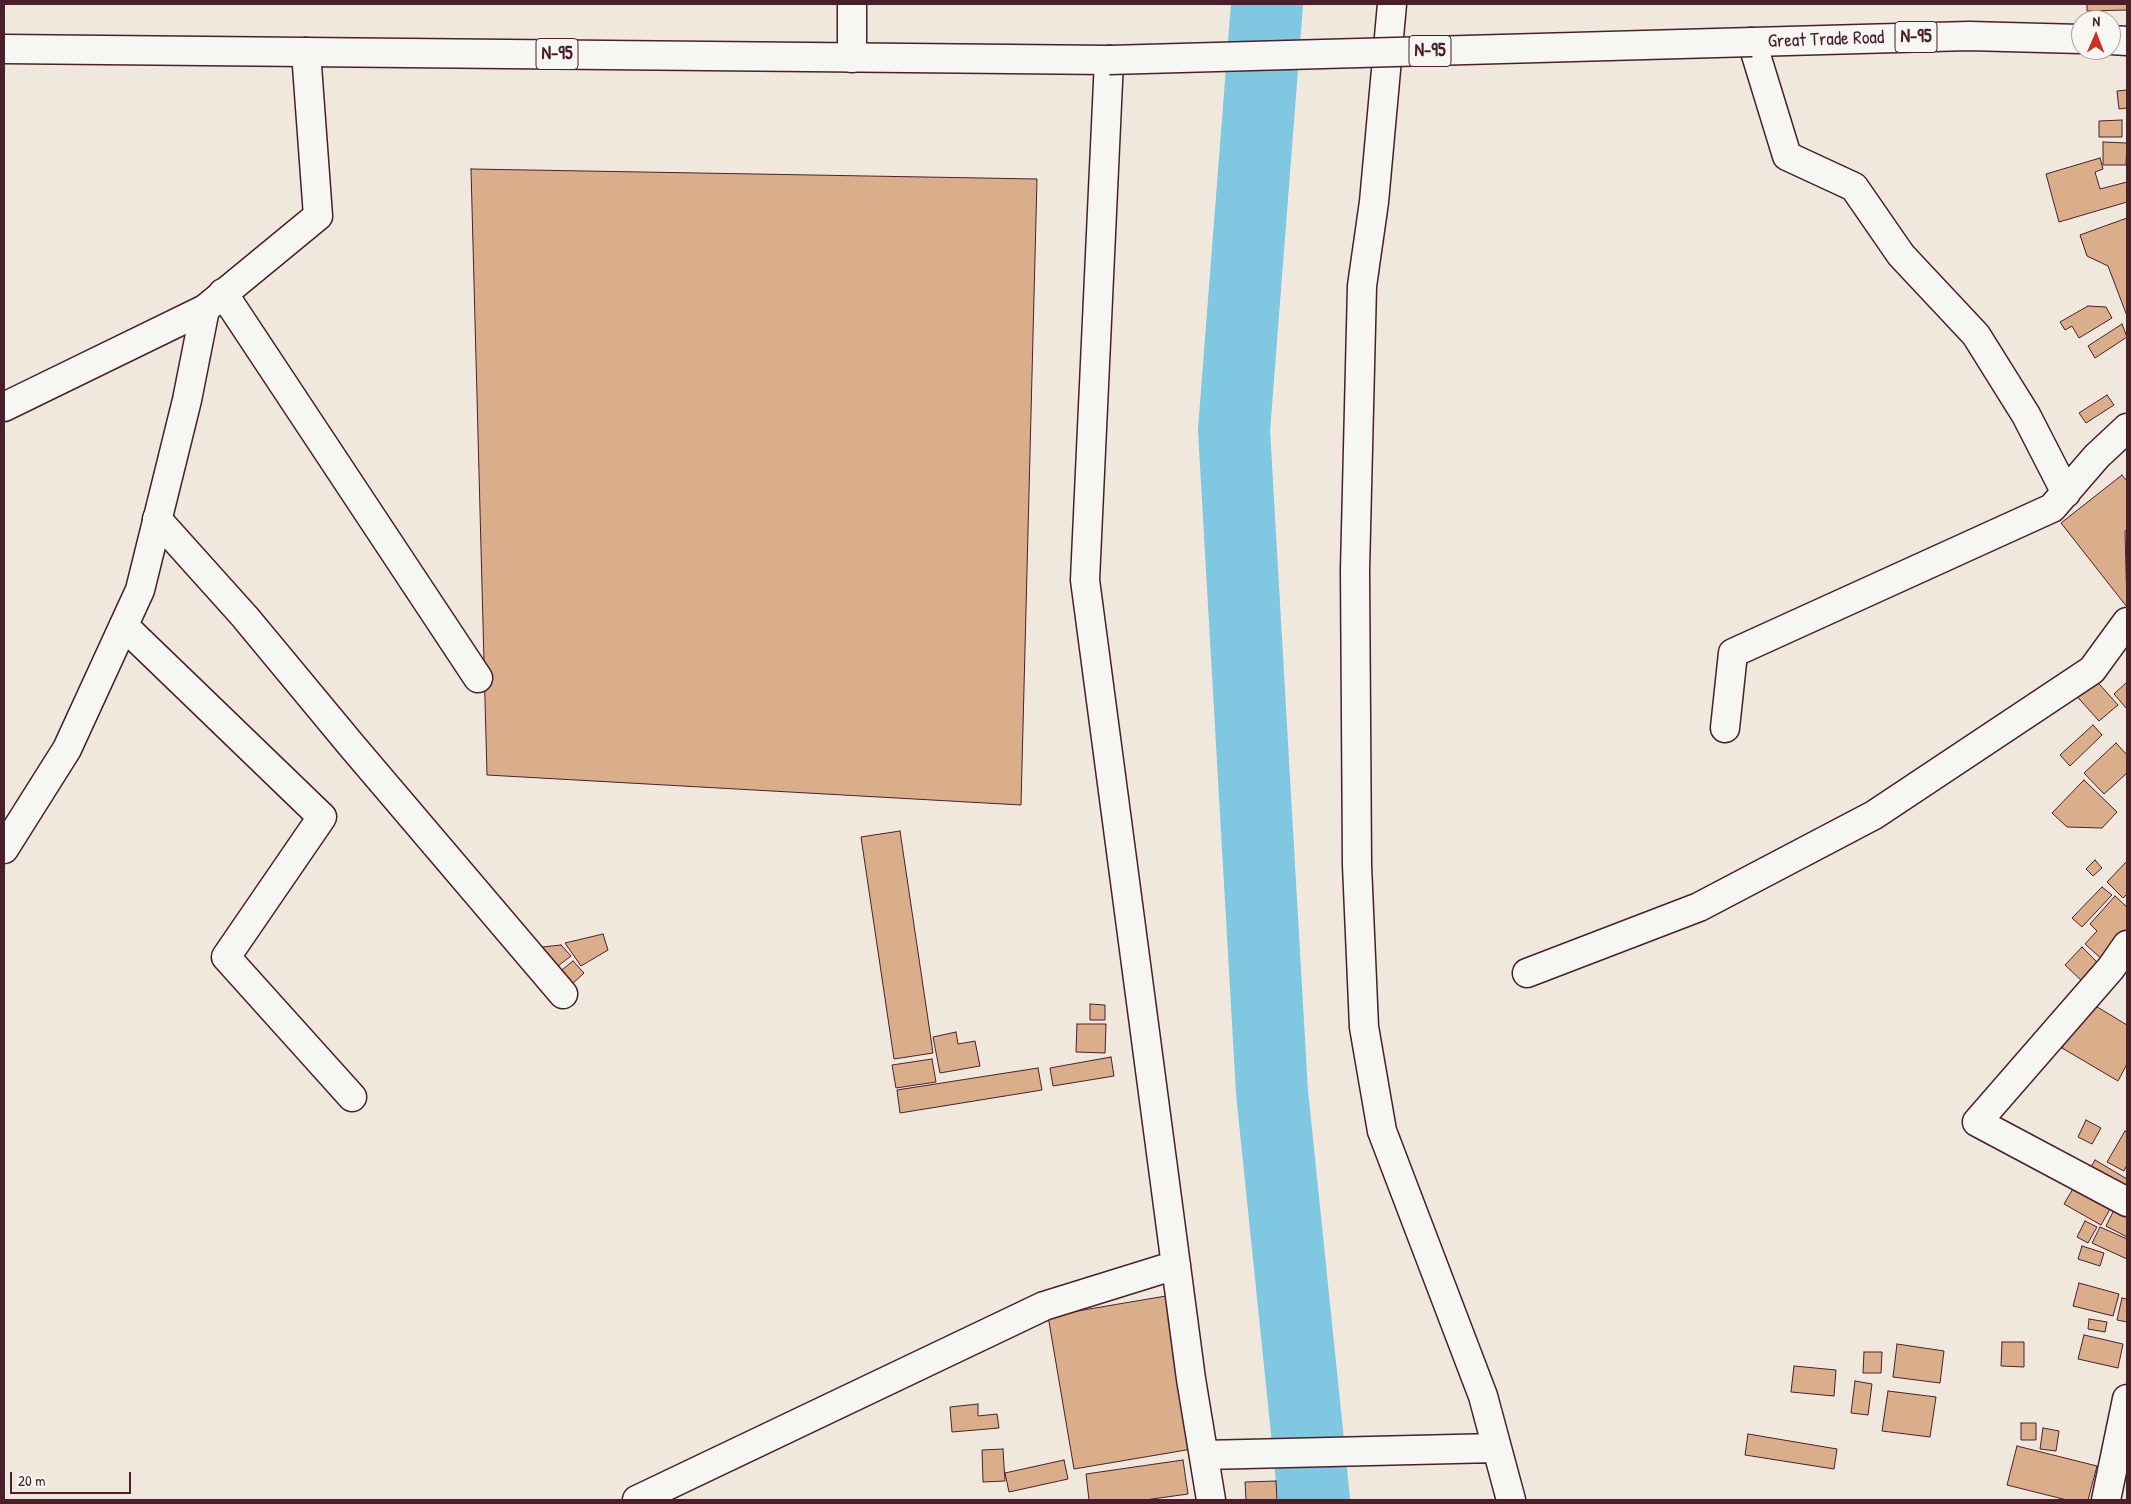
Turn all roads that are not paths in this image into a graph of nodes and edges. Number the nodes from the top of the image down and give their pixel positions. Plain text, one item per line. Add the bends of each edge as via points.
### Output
1 (852, 4) edge
2 (1392, 4) edge
3 (2071, 39) edge
4 (1752, 42) junction
5 (4, 49) edge
6 (306, 52) junction
7 (852, 58) junction
8 (1109, 60) junction
9 (214, 301) junction
10 (4, 407) edge
11 (2127, 428) edge
12 (2066, 492) junction
13 (156, 519) junction
14 (2127, 622) edge
15 (124, 626) junction
16 (478, 678) dead end
17 (1725, 728) dead end
18 (4, 849) edge
19 (2127, 945) edge
20 (1527, 973) dead end
21 (563, 994) dead end
22 (352, 1097) dead end
23 (2127, 1202) edge
24 (1176, 1265) junction
25 (2127, 1399) edge
26 (1485, 1448) junction
27 (1216, 1456) junction
28 (637, 1500) edge
29 (1211, 1500) edge
30 (1511, 1500) edge
31 (2106, 1500) edge

1 - 7 street
2 - 26 street via 1374,202 1362,286 1355,580 1356,865 1364,1027 1382,1131 1483,1396
3 - 4 street, Great Trade Road / N-95 via 1969,36
4 - 8 street, N-95, bridge
4 - 12 street via 1787,156 1854,187 1901,255 1976,335 2026,415
5 - 6 street, N-95
6 - 7 street, N-95
6 - 9 street via 318,216
7 - 8 street, N-95
8 - 24 street via 1085,580
9 - 10 street
9 - 13 street
9 - 16 street
11 - 12 street
12 - 17 street via 2052,508 1733,653
13 - 15 street via 140,590
13 - 21 street via 245,617
14 - 20 street via 2092,670 1874,814 1699,907
15 - 18 street via 67,749
15 - 22 street via 322,817 226,957
19 - 23 street via 2111,968 1977,1122
24 - 27 street via 1191,1379
24 - 28 street via 1044,1306
25 - 31 street
26 - 27 street
26 - 30 street
27 - 29 street

